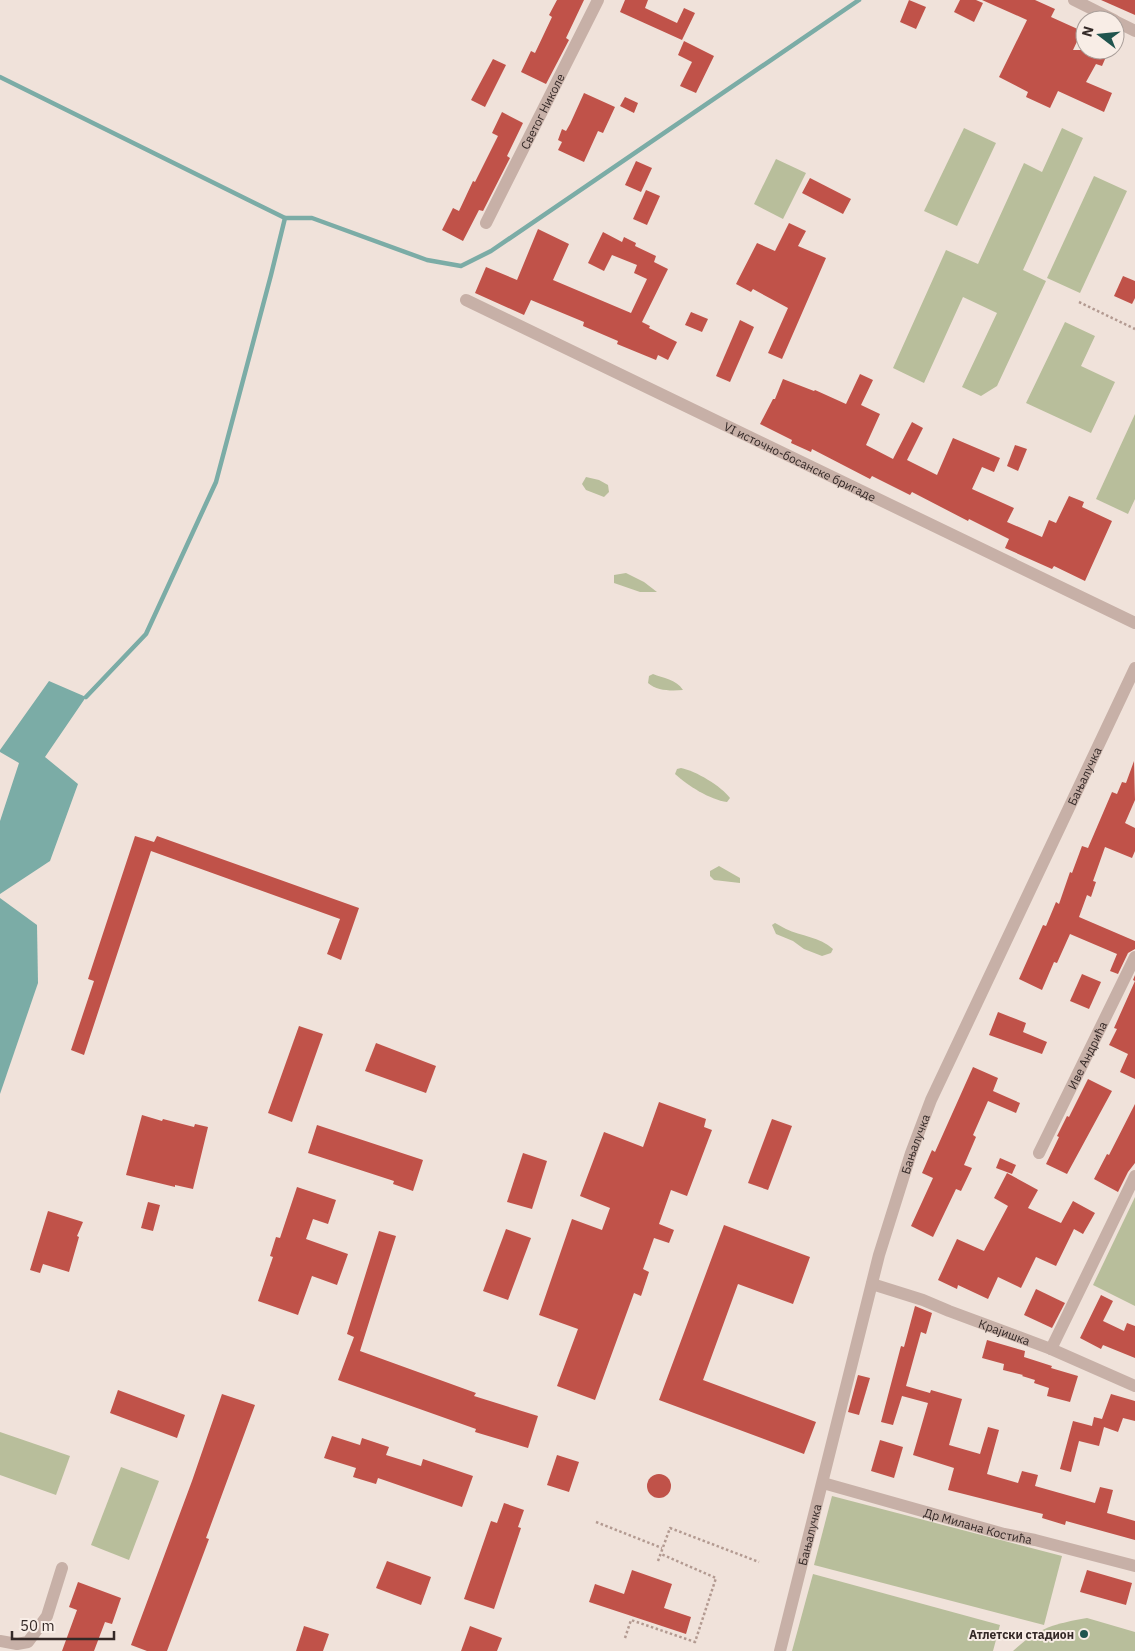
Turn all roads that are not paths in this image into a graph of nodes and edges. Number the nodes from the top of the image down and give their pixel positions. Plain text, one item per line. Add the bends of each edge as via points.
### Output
1 (598, 0) edge
2 (1074, 0) edge
3 (1094, 10) edge
4 (486, 223) dead end
5 (466, 300) dead end
6 (1135, 623) edge
7 (1135, 668) edge
8 (1135, 957) edge
9 (1039, 1153) dead end
10 (1135, 1176) edge
11 (872, 1284) junction
12 (1051, 1350) junction
13 (1135, 1386) edge
14 (823, 1483) junction
15 (1135, 1566) edge
16 (62, 1568) dead end
17 (0, 1641) edge
18 (780, 1651) edge

1 - 4 street, Светог Николе
2 - 3 street
5 - 6 street, VI источно-босанске бригаде
7 - 11 street, Бањалучка via 932,1100 911,1153
8 - 9 street, Иве Андрића
10 - 12 street
11 - 12 street, Крајишка via 923,1300
11 - 14 street, Бањалучка
12 - 13 street, Крајишка
14 - 15 street, Др Милана Костића via 1004,1534
14 - 18 street, Бањалучка
16 - 17 street via 47,1616 28,1642

